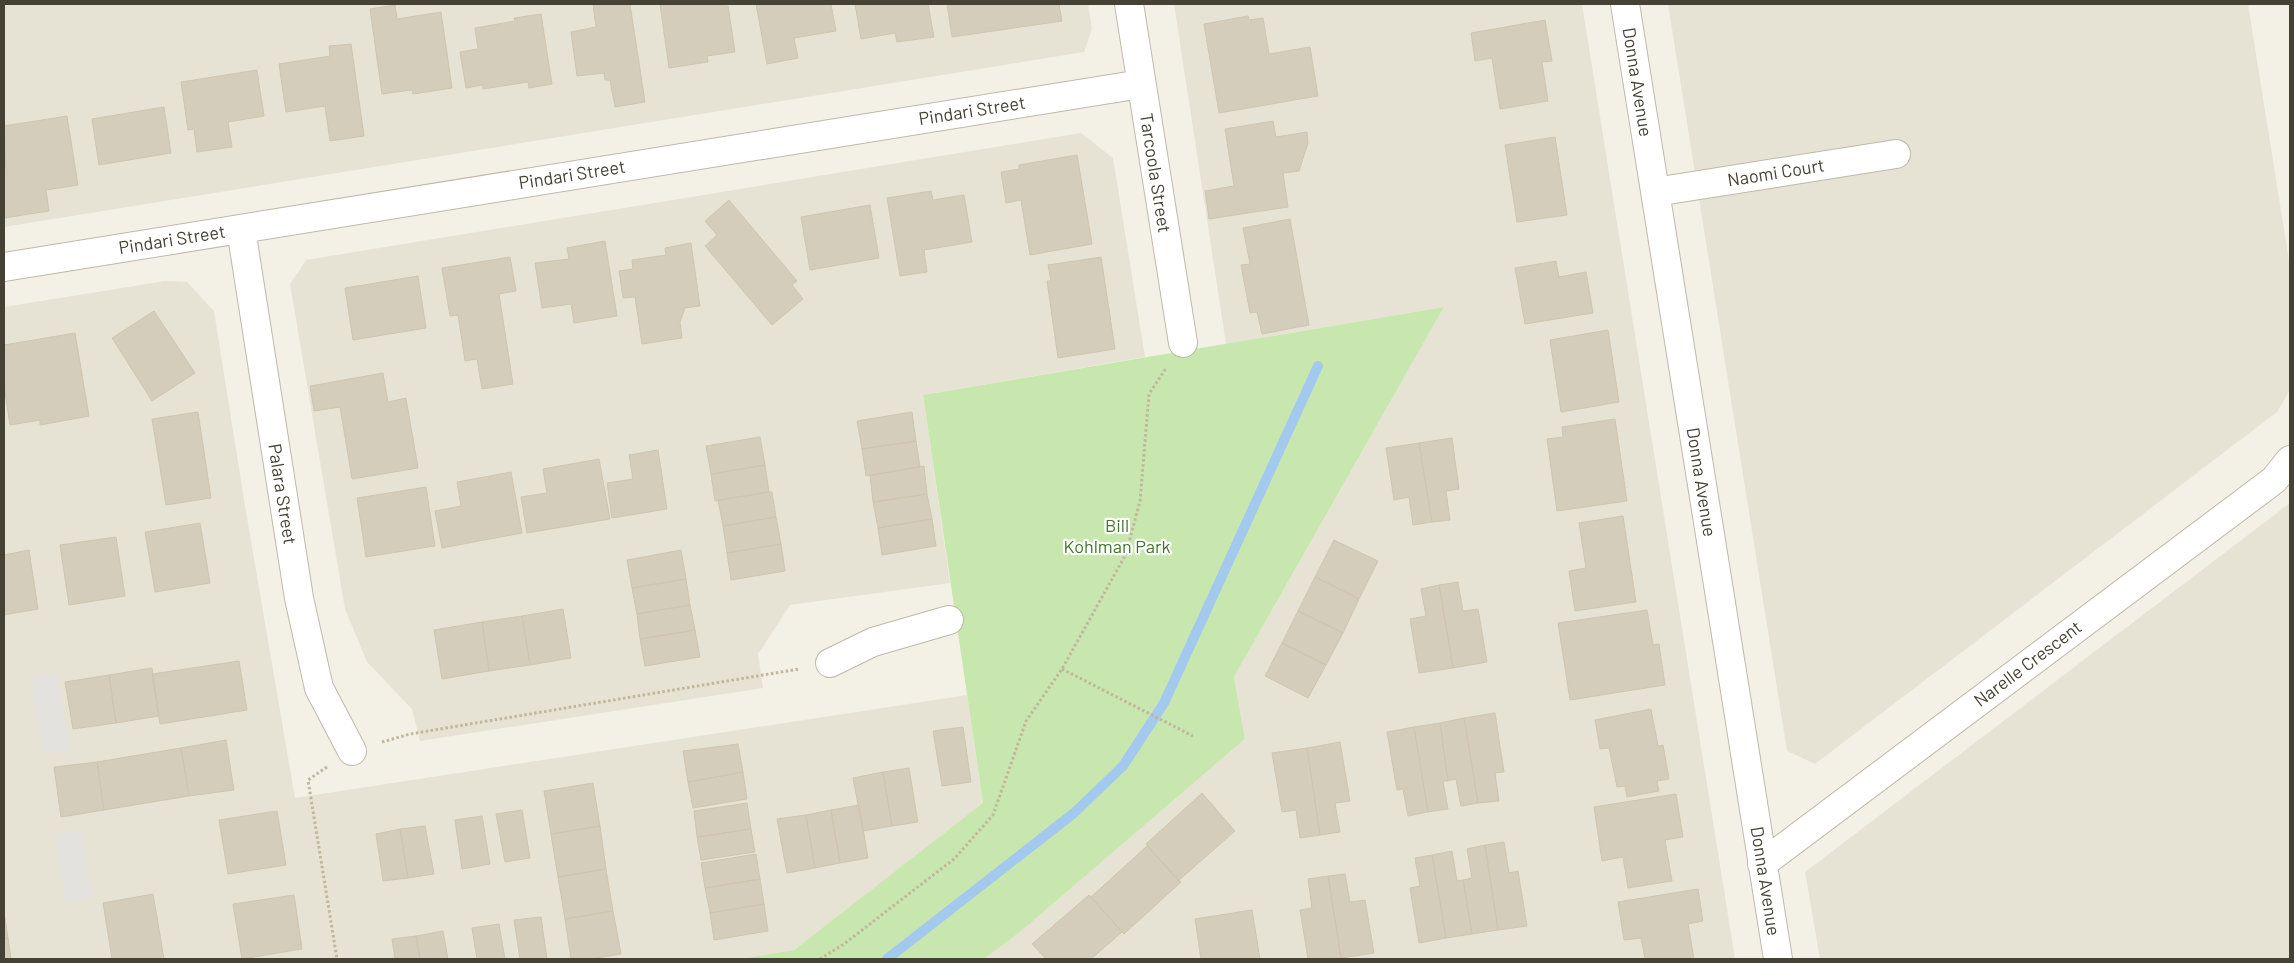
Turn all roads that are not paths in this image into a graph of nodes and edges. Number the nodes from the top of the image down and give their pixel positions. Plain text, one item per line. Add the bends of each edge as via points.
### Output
1 (1129, 4) edge
2 (1625, 4) edge
3 (1141, 84) junction
4 (1896, 154) dead end
5 (1655, 192) junction
6 (241, 229) junction
7 (4, 267) edge
8 (1182, 343) road end
9 (2290, 460) edge
10 (949, 620) dead end
11 (830, 663) road end
12 (352, 751) road end
13 (1762, 864) junction
14 (1778, 959) edge

1 - 3 street, Tarcoola Street
2 - 5 street, Donna Avenue
3 - 6 street, Pindari Street
3 - 8 street, Tarcoola Street
4 - 5 street, Naomi Court
5 - 13 street, Donna Avenue
6 - 7 street, Pindari Street
6 - 12 street, Palara Street via 299,598 318,688
9 - 13 street, Narelle Crescent via 2274,480
10 - 11 street via 873,642
13 - 14 street, Donna Avenue

